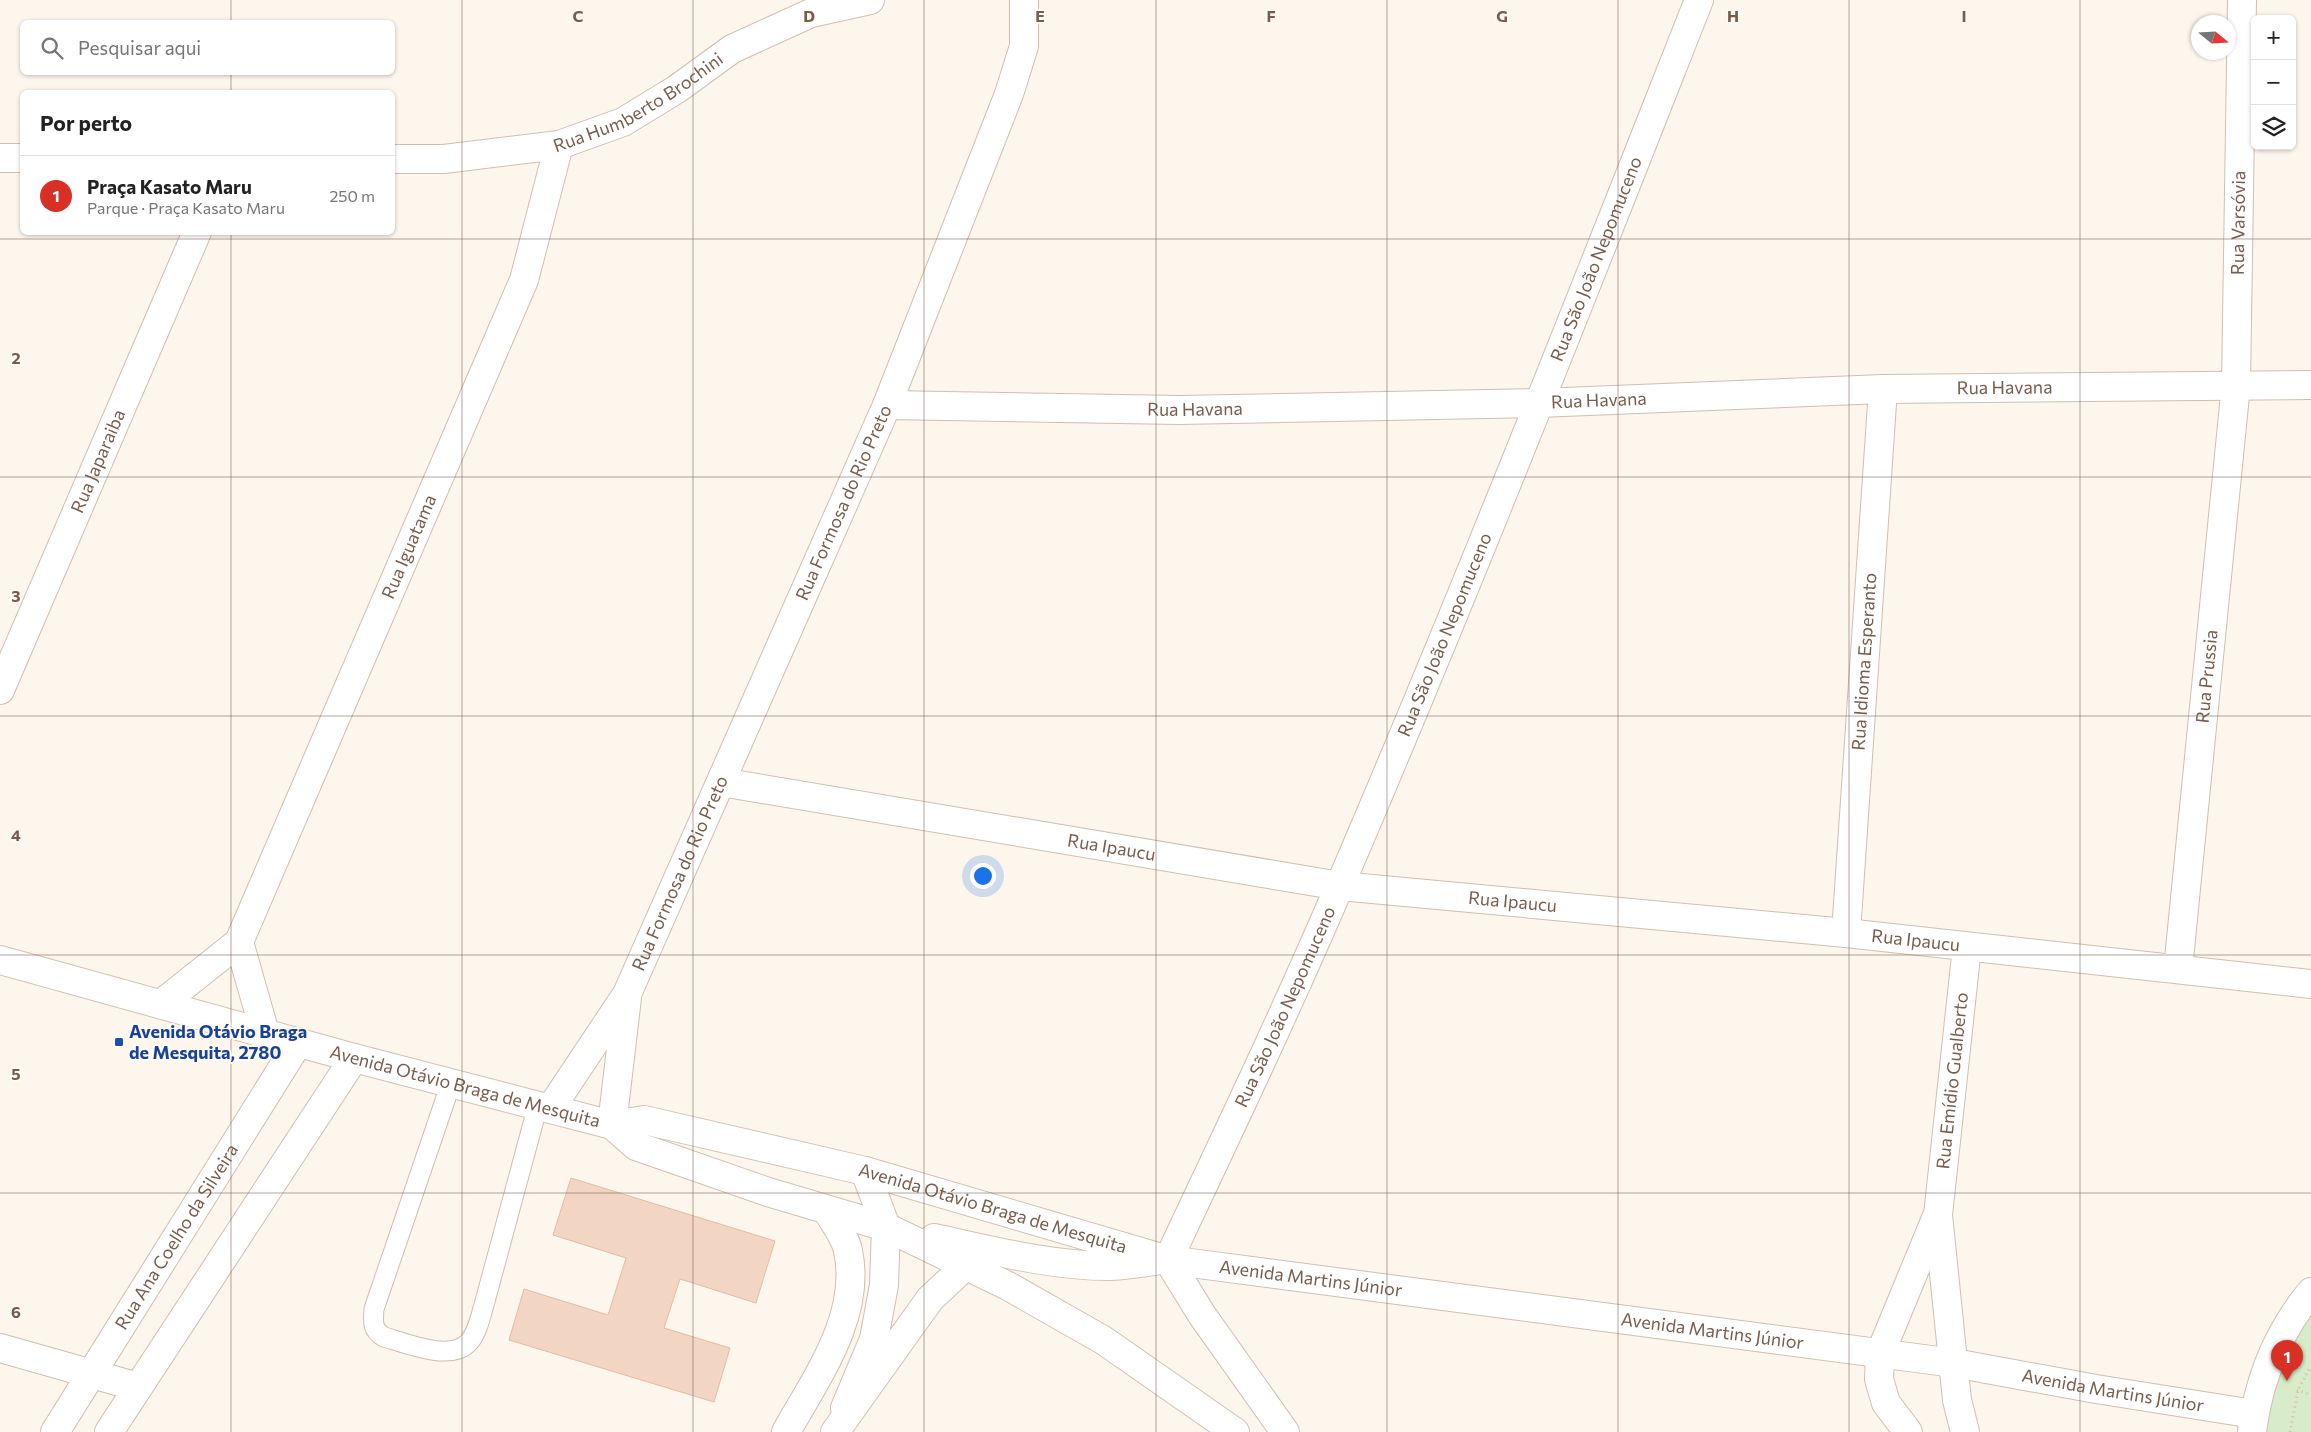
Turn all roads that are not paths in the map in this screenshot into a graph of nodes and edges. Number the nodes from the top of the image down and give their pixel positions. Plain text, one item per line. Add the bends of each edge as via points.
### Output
1 (870, 0) edge
2 (1024, 0) edge
3 (1699, 0) edge
4 (2242, 0) edge
5 (810, 6) edge
6 (559, 145) junction
7 (0, 158) edge
8 (20, 158) edge
9 (395, 159) edge
10 (196, 235) edge
11 (2236, 385) junction
12 (2311, 385) edge
13 (1883, 389) junction
14 (1539, 403) junction
15 (887, 405) junction
16 (0, 690) edge
17 (721, 782) junction
18 (1340, 886) junction
19 (1846, 933) junction
20 (240, 942) junction
21 (1967, 948) junction
22 (0, 960) edge
23 (2178, 969) junction
24 (2311, 984) edge
25 (627, 994) junction
26 (161, 1004) junction
27 (265, 1033) junction
28 (298, 1042) junction
29 (354, 1058) junction
30 (451, 1083) junction
31 (545, 1107) junction
32 (612, 1125) junction
33 (865, 1171) junction
34 (827, 1210) junction
35 (1938, 1215) junction
36 (886, 1228) junction
37 (975, 1257) junction
38 (1168, 1260) junction
39 (2311, 1292) edge
40 (0, 1348) edge
41 (1880, 1354) junction
42 (1954, 1363) junction
43 (92, 1372) junction
44 (138, 1387) junction
45 (2253, 1423) edge
46 (55, 1432) edge
47 (109, 1432) edge
48 (786, 1432) edge
49 (834, 1432) edge
50 (1235, 1432) edge
51 (1284, 1432) edge
52 (1908, 1432) edge
53 (1964, 1432) edge

1 - 5 street, Rua Humberto Brochini
2 - 15 street, Rua Formosa do Rio Preto via 1024,46 1009,94
3 - 14 street, Rua São João Nepomuceno
4 - 11 street, Rua Varsóvia
5 - 6 street, Rua Humberto Brochini via 732,49 677,89 623,122
6 - 9 street, Rua Humberto Brochini via 444,159
6 - 20 street, Rua Iguatama via 524,280
7 - 8 street
10 - 16 street, Rua Japaraiba
11 - 12 street, Rua Havana
11 - 13 street, Rua Havana
11 - 23 street, Rua Prussia
13 - 14 street, Rua Havana
13 - 19 street, Rua Idioma Esperanto
14 - 15 street, Rua Havana via 1179,410
14 - 18 street, Rua São João Nepomuceno
15 - 17 street, Rua Formosa do Rio Preto
17 - 18 street, Rua Ipaucu
17 - 25 street, Rua Formosa do Rio Preto
18 - 19 street, Rua Ipaucu
18 - 38 street, Rua São João Nepomuceno
19 - 21 street, Rua Ipaucu
20 - 26 street, Rua Iguatama
20 - 27 street
21 - 23 street, Rua Ipaucu
21 - 35 street, Rua Emídio Gualberto
22 - 26 street, Avenida Otávio Braga de Mesquita
23 - 24 street, Rua Ipaucu
25 - 31 street, Rua Formosa do Rio Preto
25 - 32 street, Rua Formosa do Rio Preto
26 - 27 street, Avenida Otávio Braga de Mesquita
27 - 28 street, Avenida Otávio Braga de Mesquita
28 - 29 street, Avenida Otávio Braga de Mesquita
28 - 43 street, Rua Ana Coelho da Silveira
29 - 30 street, Avenida Otávio Braga de Mesquita
29 - 44 street
30 - 31 street, Avenida Otávio Braga de Mesquita
30 - 31 lane via 377,1300 373,1322 378,1334 384,1337 430,1350 452,1352 473,1336
31 - 32 street, Avenida Otávio Braga de Mesquita
32 - 33 street, Avenida Otávio Braga de Mesquita via 644,1120
32 - 34 street, Avenida Otávio Braga de Mesquita via 636,1146
33 - 36 street
33 - 38 street, Avenida Otávio Braga de Mesquita
34 - 36 street, Avenida Otávio Braga de Mesquita
34 - 48 street via 848,1249 849,1298 843,1322 829,1353
35 - 41 street, Rua Emídio Gualberto
35 - 42 street, Rua Emídio Gualberto
36 - 37 street, Avenida Otávio Braga de Mesquita
36 - 49 street via 884,1285 874,1340
37 - 38 street via 1030,1258 1093,1266
37 - 49 street via 930,1299
37 - 50 street via 1008,1286 1103,1340
38 - 41 street, Avenida Martins Júnior
38 - 51 street via 1202,1315
39 - 45 street via 2289,1321 2272,1352 2261,1380
40 - 43 street
41 - 42 street, Avenida Martins Júnior
41 - 52 street, Rua Emídio Gualberto via 1879,1379 1886,1403
42 - 45 street, Avenida Martins Júnior
42 - 53 street, Rua Emídio Gualberto
43 - 44 street
43 - 46 street, Rua Ana Coelho da Silveira
44 - 47 street

